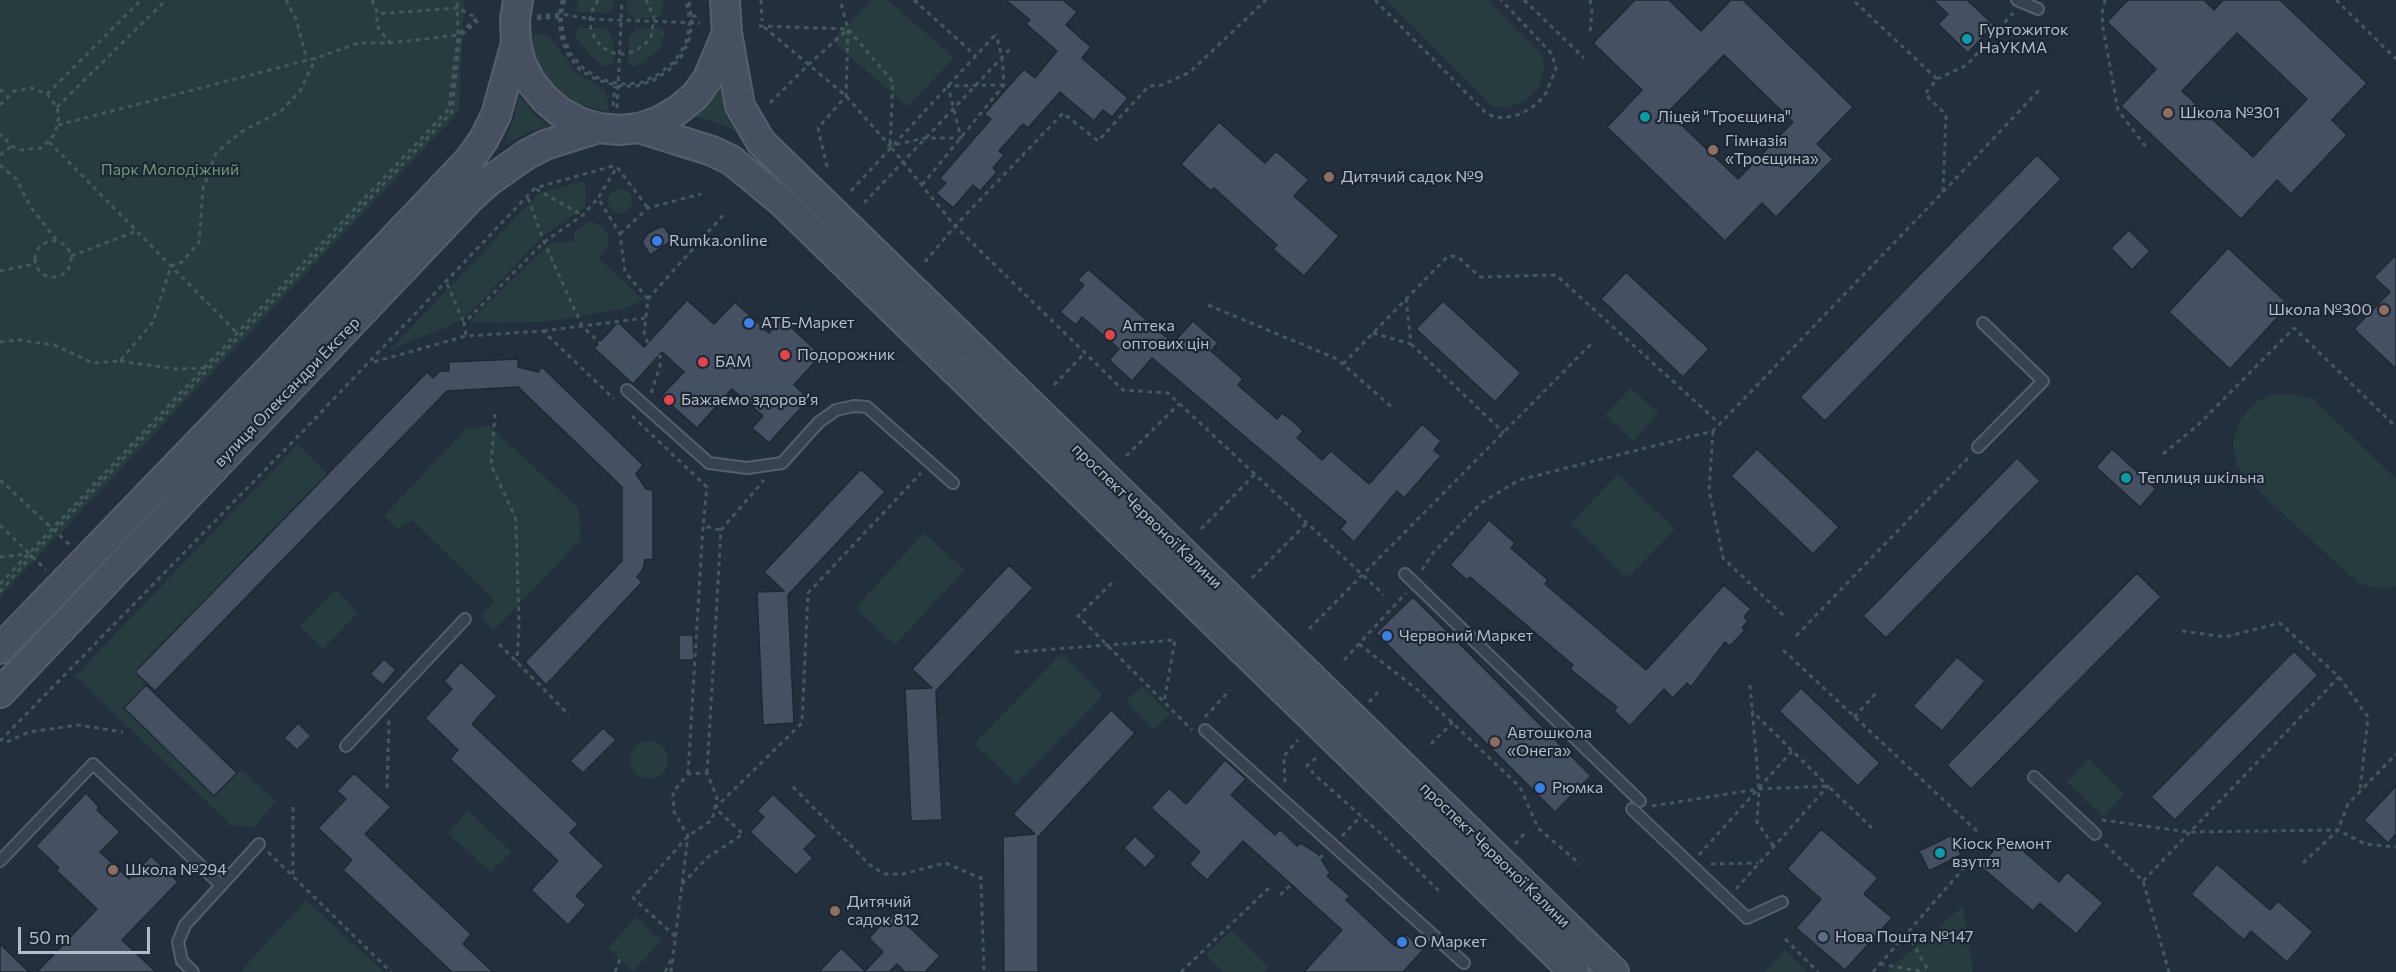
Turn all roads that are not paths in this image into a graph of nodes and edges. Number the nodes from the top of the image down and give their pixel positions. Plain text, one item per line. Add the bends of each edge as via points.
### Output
1 (725, 0) edge
2 (2020, 1) edge
3 (2038, 9) dead end
4 (530, 12) edge
5 (727, 33) junction
6 (516, 43) junction
7 (610, 114) junction
8 (639, 128) junction
9 (1983, 323) dead end
10 (627, 390) road end
11 (1978, 447) road end
12 (953, 483) dead end
13 (1405, 574) dead end
14 (465, 619) dead end
15 (0, 649) edge
16 (0, 693) edge
17 (1205, 730) dead end
18 (346, 746) dead end
19 (2034, 777) dead end
20 (2095, 834) road end
21 (259, 844) road end
22 (0, 861) edge
23 (221, 885) junction
24 (1782, 902) dead end
25 (1464, 963) dead end
26 (193, 972) edge
27 (1574, 972) edge
28 (1614, 972) edge

1 - 5 main road, проспект Червоної Калини
2 - 3 lane
4 - 6 main road via 515,20
5 - 8 main road via 708,78 695,96 669,116
5 - 28 main road, проспект Червоної Калини via 740,106 761,142
6 - 7 main road via 526,73 560,112 579,122
6 - 15 main road, вулиця Олександри Екстер via 496,115 470,159
7 - 8 main road via 619,130
7 - 16 main road, вулиця Олександри Екстер via 526,155 471,197
8 - 27 main road, проспект Червоної Калини via 731,160 782,202
9 - 11 lane via 2043,381
10 - 12 lane via 709,463 747,468 782,463 819,422 836,410 867,407
13 - 24 lane via 1747,918
14 - 18 lane
17 - 25 lane
19 - 20 lane
21 - 23 lane
22 - 23 lane via 93,764
23 - 26 lane via 185,925 178,942 182,961

